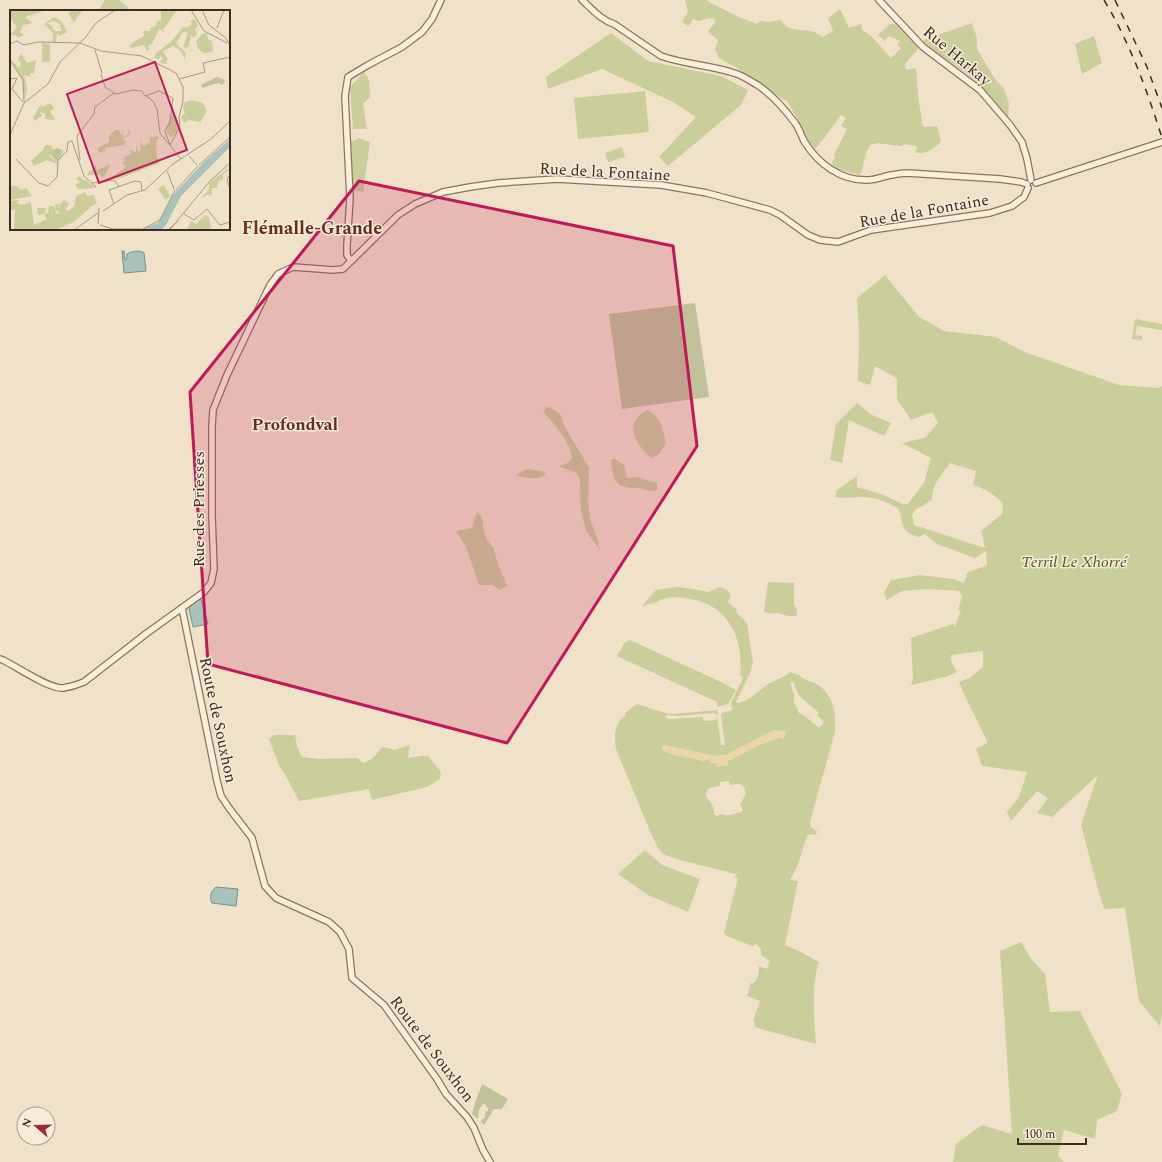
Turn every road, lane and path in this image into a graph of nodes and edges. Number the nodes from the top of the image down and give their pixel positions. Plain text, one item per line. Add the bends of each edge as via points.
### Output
1 (441, 0) edge
2 (582, 0) edge
3 (879, 0) edge
4 (1162, 142) edge
5 (1030, 184) junction
6 (351, 261) junction
7 (182, 608) junction
8 (0, 659) edge
9 (490, 1162) edge

1 - 6 street via 422,32 402,47 348,77 345,96 350,198 347,255
2 - 5 street via 609,22 661,56 739,75 763,89 783,107 796,124 815,158 827,168 845,177 869,180 907,173 1000,179
3 - 5 street, Rue Harkay via 922,47 980,90 1010,125 1022,142
4 - 5 street
5 - 6 street, Rue de la Fontaine via 1024,197 1012,206 990,213 871,230 838,242 820,240 808,235 770,210 707,193 661,185 557,179 498,183 443,192 414,204 398,215
6 - 7 street, Rue des Priesses via 343,269 293,267 278,274 270,285 213,410 214,569 204,592
7 - 8 street, Rue des Priesses via 84,682 72,686 61,688 47,684
7 - 9 street, Route de Souxhon via 221,796 252,838 265,886 276,898 330,922 340,932 349,949 352,978 384,1005 446,1094 467,1117

